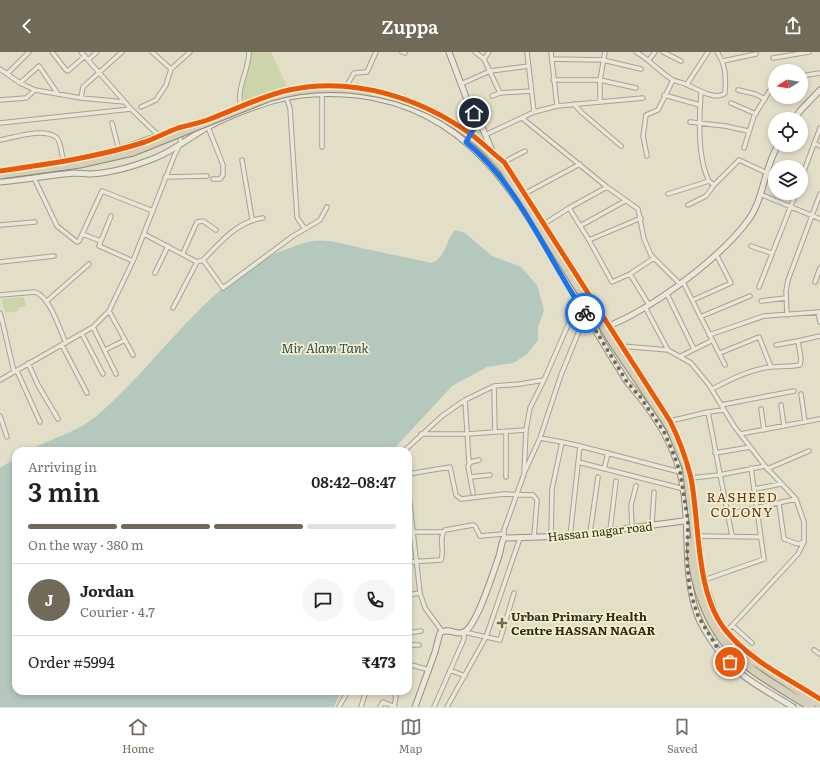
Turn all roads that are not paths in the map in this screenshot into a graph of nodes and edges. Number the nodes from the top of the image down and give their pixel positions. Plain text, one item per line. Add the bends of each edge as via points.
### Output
1 (29, 52) edge
2 (52, 52) edge
3 (81, 52) edge
4 (97, 52) edge
5 (122, 52) edge
6 (152, 52) edge
7 (190, 52) edge
8 (249, 52) edge
9 (376, 52) edge
10 (448, 52) edge
11 (475, 52) edge
12 (489, 52) edge
13 (527, 52) edge
14 (551, 52) edge
15 (605, 52) edge
16 (636, 52) edge
17 (655, 52) edge
18 (663, 52) edge
19 (708, 52) edge
20 (717, 52) edge
21 (809, 52) edge
22 (756, 54) dead end
23 (85, 56) junction
24 (773, 58) dead end
25 (484, 59) junction
26 (88, 60) junction
27 (552, 60) junction
28 (603, 60) junction
29 (649, 60) junction
30 (681, 61) dead end
31 (723, 61) junction
32 (529, 66) junction
33 (0, 69) edge
34 (171, 69) junction
35 (641, 69) dead end
36 (490, 71) junction
37 (99, 73) junction
38 (820, 73) edge
39 (7, 74) junction
40 (808, 75) edge
41 (553, 80) junction
42 (600, 80) junction
43 (673, 80) junction
44 (20, 83) junction
45 (461, 84) junction
46 (687, 84) junction
47 (346, 87) junction
48 (636, 88) dead end
49 (35, 90) junction
50 (738, 90) dead end
51 (820, 90) edge
52 (531, 91) junction
53 (322, 93) junction
54 (500, 93) junction
55 (701, 93) junction
56 (58, 94) junction
57 (768, 94) edge
58 (492, 96) dead end
59 (664, 96) junction
60 (286, 97) junction
61 (81, 98) junction
62 (643, 98) dead end
63 (765, 99) junction
64 (0, 100) edge
65 (600, 101) junction
66 (125, 102) junction
67 (731, 103) dead end
68 (574, 104) junction
69 (700, 105) junction
70 (241, 106) junction
71 (557, 106) junction
72 (141, 107) dead end
73 (131, 109) junction
74 (534, 112) junction
75 (799, 112) edge
76 (756, 114) junction
77 (522, 118) junction
78 (479, 120) junction
79 (690, 122) dead end
80 (700, 122) junction
81 (0, 123) edge
82 (112, 123) dead end
83 (208, 127) junction
84 (177, 128) junction
85 (820, 128) edge
86 (748, 131) junction
87 (471, 134) junction
88 (485, 135) junction
89 (159, 136) junction
90 (0, 140) edge
91 (466, 142) junction
92 (181, 143) junction
93 (814, 143) junction
94 (621, 146) dead end
95 (820, 146) edge
96 (322, 147) dead end
97 (744, 148) dead end
98 (119, 150) junction
99 (525, 151) dead end
100 (775, 152) edge
101 (494, 154) junction
102 (646, 156) dead end
103 (242, 160) dead end
104 (808, 160) edge
105 (63, 162) junction
106 (504, 162) junction
107 (580, 164) junction
108 (0, 171) edge
109 (765, 172) junction
110 (0, 175) edge
111 (206, 176) dead end
112 (165, 177) junction
113 (34, 178) junction
114 (213, 180) dead end
115 (0, 181) edge
116 (709, 181) junction
117 (714, 185) junction
118 (606, 187) junction
119 (524, 194) junction
120 (668, 194) dead end
121 (760, 194) junction
122 (820, 194) edge
123 (794, 200) edge
124 (625, 201) junction
125 (688, 205) dead end
126 (327, 207) dead end
127 (569, 208) junction
128 (791, 208) junction
129 (152, 210) junction
130 (111, 216) dead end
131 (812, 216) junction
132 (262, 218) dead end
133 (641, 218) junction
134 (252, 219) junction
135 (820, 219) edge
136 (35, 222) dead end
137 (544, 224) junction
138 (0, 225) edge
139 (580, 226) junction
140 (305, 229) junction
141 (216, 230) dead end
142 (82, 234) junction
143 (144, 234) junction
144 (589, 240) junction
145 (101, 241) junction
146 (168, 246) junction
147 (751, 246) dead end
148 (183, 253) junction
149 (771, 253) junction
150 (716, 254) junction
151 (54, 256) dead end
152 (654, 258) junction
153 (203, 260) junction
154 (133, 261) junction
155 (0, 262) edge
156 (197, 262) junction
157 (89, 264) dead end
158 (820, 268) edge
159 (155, 273) dead end
160 (630, 274) junction
161 (815, 282) dead end
162 (681, 283) junction
163 (759, 287) dead end
164 (667, 294) junction
165 (0, 295) edge
166 (750, 296) dead end
167 (786, 298) junction
168 (693, 300) junction
169 (47, 301) junction
170 (761, 301) dead end
171 (578, 302) junction
172 (647, 306) junction
173 (173, 308) dead end
174 (109, 311) junction
175 (819, 312) edge
176 (0, 313) edge
177 (586, 314) junction
178 (787, 315) junction
179 (700, 317) junction
180 (1, 320) edge
181 (820, 322) edge
182 (609, 325) junction
183 (94, 327) junction
184 (597, 331) junction
185 (82, 334) junction
186 (709, 335) junction
187 (820, 336) edge
188 (125, 340) junction
189 (711, 341) junction
190 (798, 341) junction
191 (64, 344) junction
192 (620, 346) junction
193 (776, 346) dead end
194 (694, 349) junction
195 (105, 350) junction
196 (668, 350) junction
197 (720, 353) junction
198 (133, 355) dead end
199 (681, 356) junction
200 (28, 363) junction
201 (725, 365) dead end
202 (771, 367) junction
203 (16, 371) junction
204 (103, 374) dead end
205 (116, 374) dead end
206 (0, 380) edge
207 (544, 380) junction
208 (494, 386) junction
209 (712, 389) junction
210 (794, 391) dead end
211 (87, 393) dead end
212 (801, 394) dead end
213 (465, 400) junction
214 (721, 405) junction
215 (781, 405) dead end
216 (724, 410) junction
217 (760, 410) dead end
218 (708, 412) junction
219 (0, 416) edge
220 (58, 419) dead end
221 (820, 419) edge
222 (670, 421) junction
223 (40, 422) dead end
224 (805, 422) junction
225 (784, 426) junction
226 (526, 430) junction
227 (764, 430) junction
228 (506, 431) junction
229 (495, 432) junction
230 (421, 434) junction
231 (467, 434) junction
232 (740, 434) junction
233 (7, 436) dead end
234 (540, 438) junction
235 (562, 442) junction
236 (580, 446) junction
237 (408, 447) edge
238 (750, 447) junction
239 (809, 451) dead end
240 (608, 453) junction
241 (715, 453) junction
242 (479, 460) dead end
243 (578, 462) junction
244 (469, 463) junction
245 (766, 467) junction
246 (751, 468) junction
247 (604, 469) junction
248 (680, 472) junction
249 (412, 473) edge
250 (524, 474) junction
251 (490, 475) dead end
252 (719, 475) junction
253 (470, 477) junction
254 (506, 477) dead end
255 (598, 477) dead end
256 (691, 478) junction
257 (616, 481) dead end
258 (781, 484) junction
259 (636, 486) dead end
260 (684, 489) junction
261 (755, 489) junction
262 (654, 492) dead end
263 (473, 493) dead end
264 (515, 494) junction
265 (796, 500) junction
266 (779, 504) junction
267 (757, 509) junction
268 (728, 514) junction
269 (696, 520) junction
270 (688, 521) junction
271 (652, 525) junction
272 (632, 527) junction
273 (610, 530) junction
274 (412, 532) joint
275 (443, 532) junction
276 (590, 533) junction
277 (504, 536) junction
278 (570, 536) junction
279 (698, 536) junction
280 (732, 536) junction
281 (534, 537) junction
282 (551, 537) junction
283 (761, 537) junction
284 (520, 538) junction
285 (804, 542) junction
286 (412, 562) edge
287 (416, 562) junction
288 (704, 580) junction
289 (514, 592) dead end
290 (420, 593) junction
291 (412, 594) edge
292 (733, 626) junction
293 (421, 631) dead end
294 (442, 631) junction
295 (412, 632) edge
296 (464, 632) junction
297 (727, 632) junction
298 (486, 637) junction
299 (752, 643) dead end
300 (716, 644) junction
301 (412, 645) edge
302 (419, 645) dead end
303 (814, 650) dead end
304 (820, 654) edge
305 (412, 665) edge
306 (429, 670) junction
307 (450, 670) junction
308 (465, 676) junction
309 (346, 695) edge
310 (365, 695) edge
311 (395, 695) edge
312 (820, 699) edge
313 (820, 705) edge
314 (338, 707) edge
315 (361, 707) edge
316 (380, 707) edge
317 (394, 707) edge
318 (415, 707) edge
319 (434, 707) edge
320 (447, 707) edge
321 (793, 707) edge
322 (811, 707) edge

1 - 39 street
2 - 23 street via 68,71
3 - 23 street
4 - 26 street
5 - 37 street
6 - 34 street
7 - 34 street
8 - 70 street via 239,89
9 - 47 street via 367,72 354,73
10 - 45 street
11 - 25 street
12 - 25 street
13 - 32 street
14 - 27 street
15 - 28 street
16 - 29 street
17 - 29 street
18 - 30 street
19 - 46 street
20 - 31 street
21 - 24 street
22 - 31 street
23 - 26 street
25 - 36 street
26 - 37 street
27 - 28 street
27 - 41 street
28 - 35 street
28 - 42 street
29 - 43 street
31 - 55 street via 726,76 724,95
32 - 36 street
32 - 52 street
33 - 39 street
34 - 72 street via 166,85 156,100
36 - 45 street
36 - 54 street
37 - 61 street via 83,87
37 - 66 street
38 - 40 street
39 - 44 street
41 - 42 street
41 - 71 street
42 - 48 street
42 - 65 street
43 - 46 street
43 - 59 street
44 - 49 street
44 - 56 street via 39,66
45 - 78 street via 469,105
46 - 55 street
47 - 70 street via 321,86 290,90
47 - 87 street via 374,90 412,102
49 - 56 street
49 - 64 street via 26,98
50 - 63 street
51 - 75 street
52 - 54 street
52 - 74 street
53 - 60 street
53 - 91 street via 355,95 392,102 427,115
53 - 96 street
54 - 58 street
55 - 69 street
56 - 61 street
57 - 63 street
59 - 69 street
59 - 102 street via 658,110 648,113 644,121
60 - 83 street
60 - 140 street via 290,108 297,218
61 - 66 street
62 - 65 street
63 - 76 street
65 - 68 street
66 - 73 street
67 - 76 street
68 - 71 street
68 - 94 street
69 - 80 street
70 - 84 street via 208,120
71 - 74 street
73 - 81 street
73 - 89 street
74 - 77 street
76 - 86 street
77 - 88 street
77 - 107 street
78 - 87 street
78 - 88 street
79 - 80 street
80 - 86 street
80 - 116 street via 703,165
82 - 98 street
83 - 92 street
83 - 114 street via 223,165 223,175
84 - 89 street
84 - 92 street
85 - 93 street
86 - 97 street
87 - 91 street
87 - 101 street
88 - 101 street
89 - 98 street
90 - 105 street via 47,132 58,140
91 - 171 street via 489,164 510,192
92 - 112 street
92 - 113 street via 157,158 112,172
93 - 95 street
93 - 104 street
98 - 105 street
99 - 106 street
100 - 109 street
101 - 106 street
103 - 134 street
105 - 108 street
106 - 119 street
107 - 118 street
107 - 119 street
109 - 117 street via 739,160
109 - 121 street
110 - 313 highway, bridge via 80,164 133,152 268,98 313,88 365,90 393,96 423,108 463,131 493,156 508,176 670,428 686,467 699,571 707,597 724,634 747,657
111 - 112 street
112 - 129 street
113 - 115 street
113 - 142 street via 57,226 77,242
115 - 322 highway, bridge via 130,157 254,106 290,94 322,91 380,96 413,107 458,131 489,157 510,185 670,436 682,468 686,489 695,580 718,633 744,663
116 - 117 street
116 - 120 street
117 - 125 street via 706,196
118 - 124 street
118 - 127 street
119 - 137 street
121 - 128 street
121 - 150 street via 750,218
122 - 131 street
123 - 128 street
124 - 133 street via 638,209
124 - 139 street
126 - 140 street via 320,220
127 - 137 street
127 - 139 street
128 - 131 street
128 - 149 street
129 - 142 street via 102,191
129 - 143 street
130 - 145 street
131 - 135 street
131 - 167 street via 788,280
132 - 134 street
133 - 144 street
133 - 152 street via 644,239
134 - 153 street via 231,232
136 - 138 street
137 - 182 street
139 - 144 street
140 - 153 street via 223,288
141 - 148 street via 203,221 197,222
142 - 145 street
143 - 146 street
143 - 154 street
144 - 160 street via 612,282
145 - 154 street via 100,246
146 - 148 street
146 - 159 street
147 - 149 street
148 - 156 street
149 - 163 street
150 - 162 street
150 - 168 street via 731,283
151 - 155 street
152 - 160 street
152 - 162 street
153 - 156 street
154 - 174 street
156 - 173 street
157 - 169 street
158 - 161 street
160 - 172 street
162 - 164 street
162 - 168 street
164 - 172 street
164 - 194 street
165 - 169 street via 35,292
166 - 179 street
167 - 170 street
167 - 178 street
168 - 179 street
169 - 191 street
171 - 177 street
171 - 207 street
172 - 182 street
172 - 196 street
174 - 183 street
174 - 188 street
175 - 178 street
175 - 181 street
176 - 180 street
177 - 184 street
177 - 234 street via 561,375
178 - 186 street via 764,316
179 - 186 street
180 - 203 street
182 - 184 street
182 - 192 street
183 - 185 street
183 - 195 street
184 - 248 street via 627,382 664,432
185 - 191 street
185 - 204 street
186 - 189 street
187 - 190 street
188 - 195 street
188 - 198 street
189 - 194 street
189 - 197 street
190 - 193 street
190 - 202 street via 800,365 787,368
191 - 200 street
191 - 211 street
192 - 196 street
192 - 222 street
194 - 199 street
195 - 205 street
196 - 199 street
197 - 201 street
197 - 202 street via 759,337
199 - 209 street via 691,363
200 - 203 street
200 - 220 street
202 - 209 street via 740,375
203 - 206 street
203 - 223 street
207 - 208 street
207 - 226 street via 530,408
208 - 213 street
208 - 229 street
209 - 214 street
210 - 214 street
212 - 224 street
213 - 230 street
213 - 231 street
214 - 216 street
215 - 225 street
216 - 218 street
216 - 232 street
217 - 227 street
218 - 222 street
218 - 241 street
219 - 233 street
221 - 224 street
222 - 256 street
224 - 225 street
225 - 227 street
226 - 228 street
226 - 250 street
227 - 232 street
228 - 229 street
228 - 254 street
229 - 231 street
230 - 231 street
230 - 237 street
231 - 244 street
232 - 238 street
234 - 235 street
234 - 250 street
235 - 236 street
235 - 282 street via 552,489
236 - 240 street
236 - 243 street
238 - 241 street
238 - 245 street
239 - 245 street
240 - 247 street
240 - 248 street
241 - 252 street
242 - 244 street
243 - 247 street
243 - 278 street
244 - 253 street
245 - 246 street
245 - 258 street
246 - 252 street
246 - 261 street
247 - 260 street
248 - 260 street
249 - 264 street via 450,467 456,495 461,499
250 - 264 street
251 - 253 street
252 - 256 street
252 - 268 street
253 - 263 street
255 - 276 street
256 - 269 street
257 - 273 street
258 - 261 street
258 - 265 street
259 - 272 street via 631,505
260 - 270 street
261 - 267 street
262 - 271 street
264 - 277 street
264 - 281 street via 536,497
265 - 266 street
265 - 285 street via 804,522
266 - 267 street
266 - 285 street via 784,539 798,544
267 - 268 street
267 - 283 street
268 - 280 street
269 - 270 street, Hassan nagar road
269 - 279 street
270 - 271 street, Hassan nagar road
270 - 300 street via 687,562 690,591 698,616
271 - 272 street, Hassan nagar road
272 - 273 street, Hassan nagar road
273 - 276 street, Hassan nagar road
274 - 275 street
274 - 287 street
275 - 277 street via 473,525 480,536
275 - 287 street via 441,560
276 - 278 street, Hassan nagar road
277 - 284 street, Hassan nagar road
277 - 296 street via 480,608
278 - 282 street, Hassan nagar road
279 - 280 street
279 - 288 street
280 - 283 street
281 - 282 street, Hassan nagar road
281 - 284 street, Hassan nagar road
283 - 288 street via 764,559
284 - 298 street
285 - 292 street via 798,554
286 - 287 street
287 - 290 street
288 - 297 street via 715,611
289 - 298 street via 500,640
290 - 291 street
290 - 294 street via 425,608
292 - 297 street
292 - 299 street
293 - 295 street
294 - 296 street
294 - 306 street
296 - 298 street
296 - 307 street via 464,639
297 - 300 street
297 - 312 street via 761,663
298 - 308 street
300 - 321 street via 721,654 738,670
301 - 302 street
303 - 304 street
305 - 306 street
306 - 318 street
307 - 308 street
307 - 319 street
308 - 320 street
309 - 314 street
310 - 315 street
311 - 317 street
316 - 317 street via 383,702

